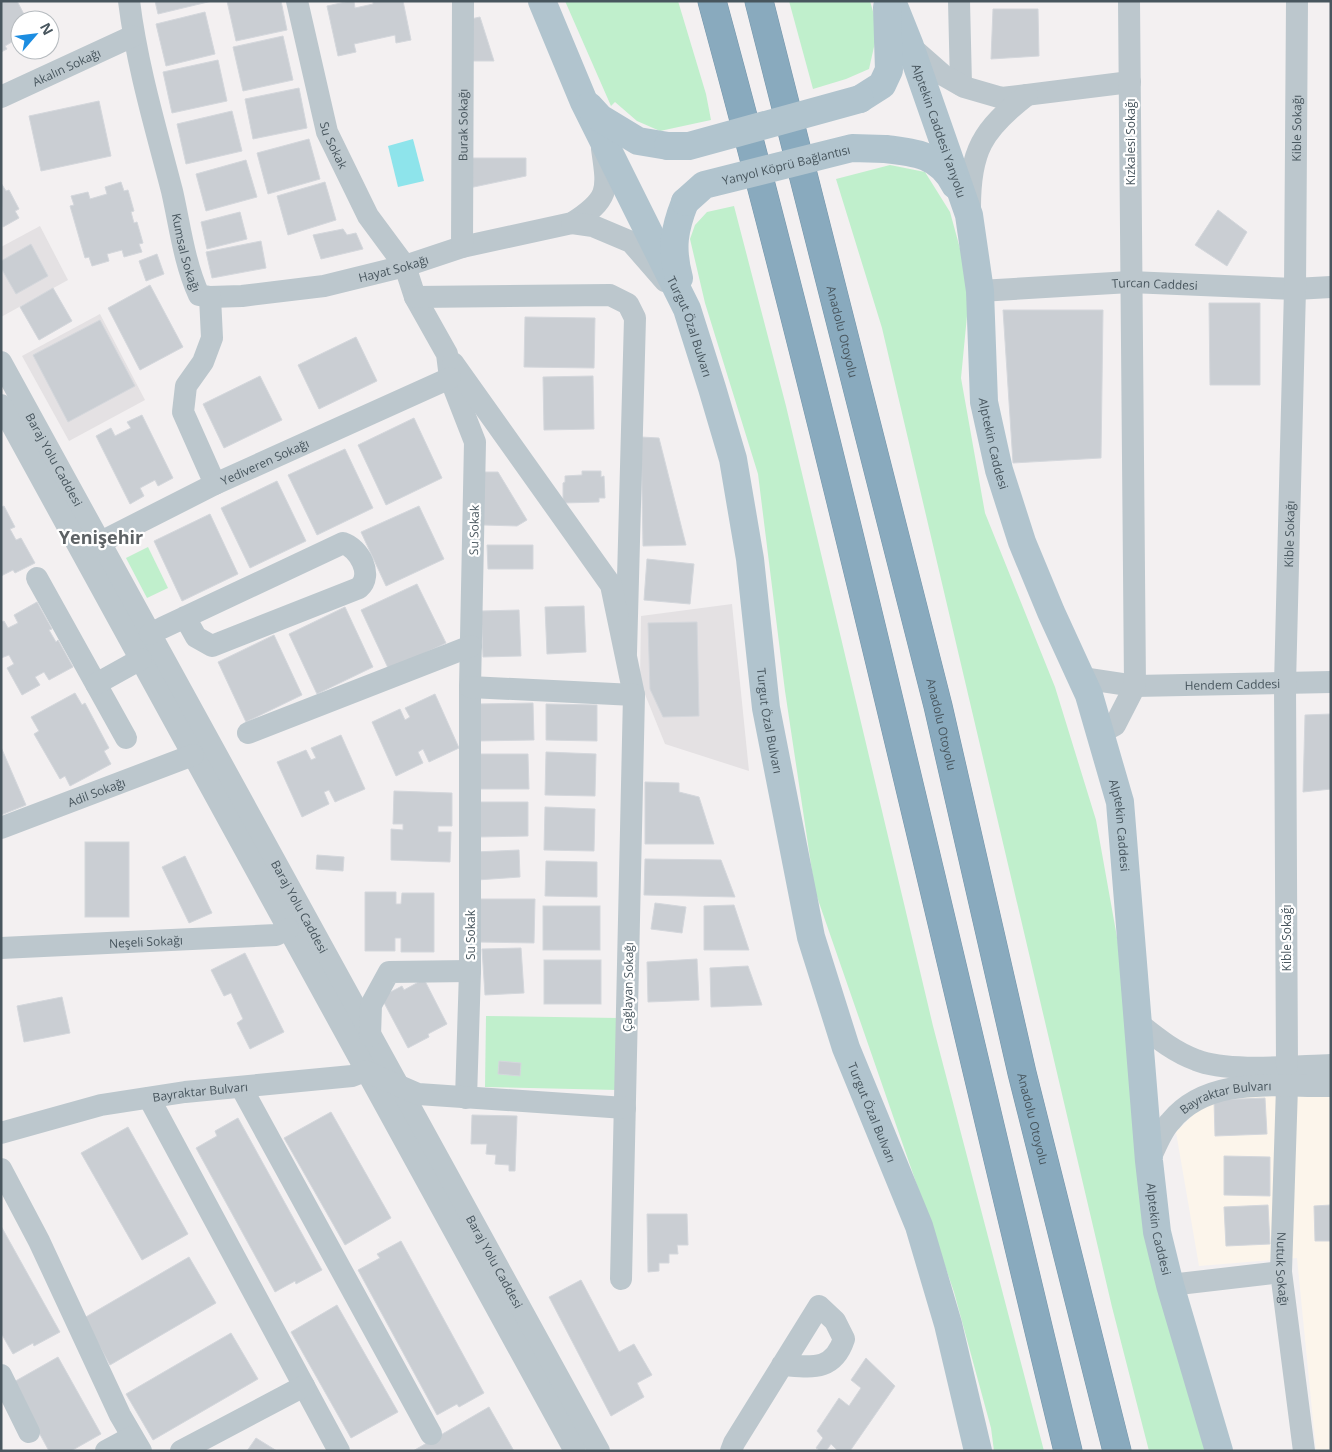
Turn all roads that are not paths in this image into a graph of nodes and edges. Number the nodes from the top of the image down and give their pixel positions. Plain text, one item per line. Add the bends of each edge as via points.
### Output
1 (129, 1) edge
2 (297, 1) edge
3 (463, 1) edge
4 (542, 1) edge
5 (712, 1) edge
6 (759, 1) edge
7 (886, 1) edge
8 (892, 1) edge
9 (959, 1) edge
10 (1129, 1) edge
11 (1297, 1) edge
12 (133, 36) junction
13 (910, 46) junction
14 (1130, 82) junction
15 (961, 85) junction
16 (1029, 93) junction
17 (1, 97) edge
18 (584, 102) junction
19 (600, 135) junction
20 (969, 215) junction
21 (572, 222) junction
22 (462, 247) junction
23 (405, 266) junction
24 (1130, 282) junction
25 (1331, 287) edge
26 (1295, 288) junction
27 (980, 291) junction
28 (415, 296) junction
29 (210, 297) junction
30 (686, 308) junction
31 (446, 354) junction
32 (1, 362) edge
33 (450, 378) junction
34 (1, 405) edge
35 (215, 484) junction
36 (91, 546) junction
37 (38, 578) dead end
38 (185, 617) junction
39 (150, 634) junction
40 (471, 646) junction
41 (626, 653) junction
42 (141, 660) junction
43 (1082, 678) junction
44 (1331, 682) edge
45 (96, 684) junction
46 (1285, 684) junction
47 (1135, 686) junction
48 (470, 687) junction
49 (634, 695) junction
50 (1102, 732) junction
51 (248, 733) dead end
52 (126, 738) dead end
53 (193, 755) junction
54 (1, 828) edge
55 (288, 929) junction
56 (1, 948) edge
57 (470, 970) junction
58 (1138, 1023) junction
59 (370, 1035) junction
60 (1331, 1065) edge
61 (365, 1071) junction
62 (1287, 1076) junction
63 (398, 1086) junction
64 (1331, 1086) edge
65 (241, 1087) junction
66 (149, 1098) junction
67 (466, 1098) junction
68 (625, 1108) junction
69 (1, 1133) edge
70 (1149, 1161) junction
71 (1, 1169) edge
72 (1281, 1272) junction
73 (621, 1279) dead end
74 (1170, 1285) junction
75 (782, 1365) dead end
76 (1, 1375) edge
77 (304, 1386) junction
78 (28, 1432) dead end
79 (432, 1434) dead end
80 (136, 1444) edge
81 (106, 1451) edge
82 (181, 1451) edge
83 (339, 1451) edge
84 (575, 1451) edge
85 (599, 1451) edge
86 (731, 1451) edge
87 (978, 1451) edge
88 (1068, 1451) edge
89 (1117, 1451) edge
90 (1219, 1451) edge
91 (1304, 1451) edge

1 - 12 street, Kumsal Sokağı
2 - 23 street, Su Sokak via 327,132 368,216
3 - 22 street, Burak Sokağı
4 - 18 main road, Turgut Özal Bulvarı
5 - 88 highway via 873,633
6 - 89 highway, Anadolu Otoyolu via 928,668 1022,1073
7 - 18 main road, bridge via 889,70 882,85 860,99 689,146 638,141 600,118
8 - 13 main road
9 - 15 street
10 - 14 street, Kızkalesi Sokağı
11 - 26 street, Kible Sokağı
12 - 17 street, Akalın Sokağı
12 - 29 street, Kumsal Sokağı via 190,274 199,294
13 - 15 street via 943,75
13 - 20 main road, Alptekin Caddesi Yanyolu
14 - 16 street
14 - 24 street, Kızkalesi Sokağı
15 - 16 street via 1002,98
16 - 20 street via 1004,112 976,152 970,178
18 - 19 main road, Turgut Özal Bulvarı
19 - 21 street via 607,180 604,192 593,207
19 - 30 main road, Turgut Özal Bulvarı
20 - 27 main road, Alptekin Caddesi
20 - 30 main road, Yanyol Köprü Bağlantısı, bridge via 948,171 916,152 852,148 704,185 685,202 674,238 675,264
21 - 22 street, Hayat Sokağı
21 - 30 street via 593,226 631,242
22 - 23 street, Hayat Sokağı
23 - 28 street, Su Sokak
23 - 29 street, Hayat Sokağı via 324,286
24 - 26 street, Turcan Caddesi
24 - 27 street, Turcan Caddesi
24 - 47 street, Kızkalesi Sokağı
25 - 26 street, Turcan Caddesi
26 - 46 street, Kible Sokağı
27 - 43 main road, Alptekin Caddesi via 984,402 1000,470 1022,542
28 - 31 street, Su Sokak
28 - 41 street via 610,295 628,304 636,318
29 - 35 street, Kumsal Sokağı via 212,338 203,362 186,386 183,412
30 - 87 main road, Turgut Özal Bulvarı via 733,459 750,559 766,708 811,937 846,1048 919,1226 948,1324
31 - 33 street, Su Sokak
31 - 41 street, Çağlayan Sokağı via 611,585
32 - 36 street, Baraj Yolu Caddesi
33 - 35 street, Yediveren Sokağı
33 - 40 street, Su Sokak via 475,442
34 - 36 street, Baraj Yolu Caddesi
35 - 36 street, Yediveren Sokağı
36 - 39 street, Baraj Yolu Caddesi
36 - 42 street, Baraj Yolu Caddesi
37 - 45 street
38 - 38 street via 343,543 355,550 366,572 359,588 212,646 196,637
38 - 39 street
39 - 59 street, Baraj Yolu Caddesi
40 - 48 street, Su Sokak
40 - 51 street
41 - 49 street, Çağlayan Sokağı
42 - 45 street
42 - 53 street, Baraj Yolu Caddesi
43 - 47 street, Hendem Caddesi
43 - 50 main road, Alptekin Caddesi
44 - 46 street, Hendem Caddesi
45 - 52 street
46 - 47 street, Hendem Caddesi
46 - 62 street, Kible Sokağı
47 - 50 street via 1116,725
48 - 49 street
48 - 57 street, Su Sokak
49 - 68 street, Çağlayan Sokağı
50 - 58 main road, Alptekin Caddesi via 1120,802
53 - 54 street, Adil Sokağı
53 - 55 street, Baraj Yolu Caddesi
55 - 56 street, Neşeli Sokağı via 276,935
55 - 61 street, Baraj Yolu Caddesi
57 - 59 street via 389,972 371,1005
57 - 67 street, Su Sokak
58 - 62 street, Bayraktar Bulvarı via 1166,1046 1198,1061
58 - 70 main road, Alptekin Caddesi
59 - 61 street
59 - 63 street, Baraj Yolu Caddesi
60 - 62 street, Bayraktar Bulvarı
61 - 63 street
61 - 65 street, Bayraktar Bulvarı via 352,1076
61 - 84 street, Baraj Yolu Caddesi
62 - 64 street, Bayraktar Bulvarı
62 - 70 street, Bayraktar Bulvarı via 1216,1090 1193,1101 1170,1121
62 - 72 street, Nutuk Sokağı
63 - 67 street via 418,1094
63 - 85 street, Baraj Yolu Caddesi
65 - 66 street, Bayraktar Bulvarı
65 - 79 street
66 - 69 street, Bayraktar Bulvarı via 101,1105
66 - 77 street
67 - 68 street
68 - 73 street, Çağlayan Sokağı
70 - 74 main road, Alptekin Caddesi via 1157,1232
71 - 80 street
72 - 74 street
72 - 91 street, Nutuk Sokağı
74 - 90 main road, Alptekin Caddesi
75 - 86 street
76 - 78 street
77 - 82 street
77 - 83 street
80 - 81 street

